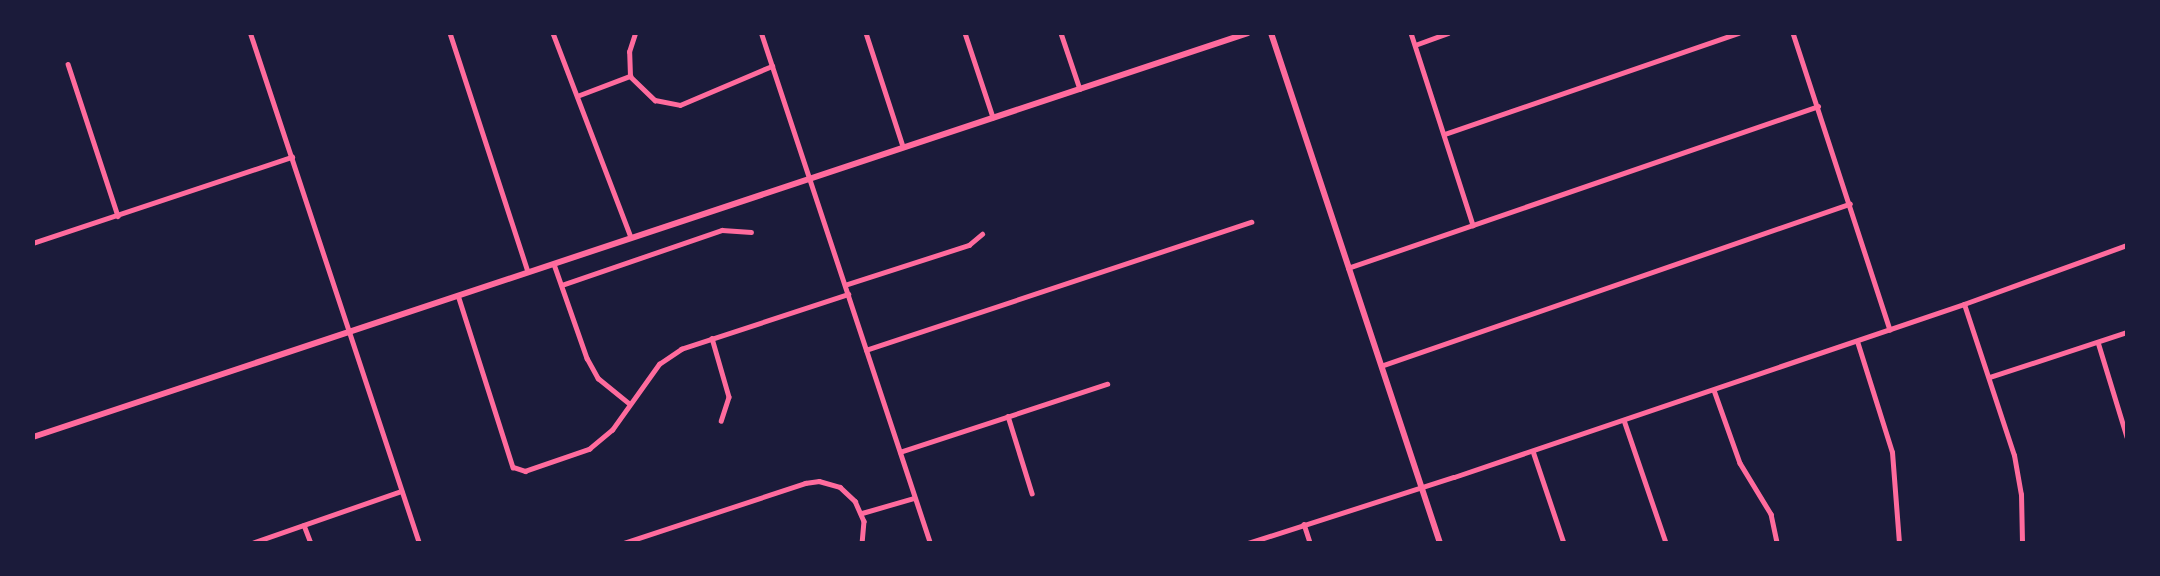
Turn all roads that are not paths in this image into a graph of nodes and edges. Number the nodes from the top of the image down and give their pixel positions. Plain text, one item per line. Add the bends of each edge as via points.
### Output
1 (250, 33) edge
2 (450, 33) edge
3 (554, 33) edge
4 (635, 33) edge
5 (761, 33) edge
6 (866, 33) edge
7 (965, 33) edge
8 (1061, 33) edge
9 (1248, 33) edge
10 (1271, 33) edge
11 (1411, 33) edge
12 (1448, 33) edge
13 (1738, 33) edge
14 (1793, 33) edge
15 (1415, 45) junction
16 (68, 64) dead end
17 (772, 66) junction
18 (630, 75) junction
19 (1080, 89) junction
20 (577, 96) junction
21 (1818, 106) junction
22 (993, 117) junction
23 (1445, 134) junction
24 (903, 146) junction
25 (292, 157) junction
26 (809, 178) junction
27 (1850, 204) junction
28 (118, 216) junction
29 (1251, 222) dead end
30 (1474, 226) junction
31 (751, 232) dead end
32 (982, 234) dead end
33 (631, 237) junction
34 (33, 243) edge
35 (2127, 245) edge
36 (554, 263) junction
37 (1348, 268) junction
38 (528, 271) junction
39 (562, 285) junction
40 (845, 285) junction
41 (848, 294) junction
42 (458, 295) junction
43 (1964, 304) junction
44 (1890, 330) junction
45 (348, 331) junction
46 (2127, 332) edge
47 (712, 338) junction
48 (1857, 341) junction
49 (2098, 342) junction
50 (866, 350) junction
51 (1380, 367) junction
52 (1990, 377) junction
53 (1107, 384) dead end
54 (1714, 390) junction
55 (630, 404) junction
56 (1008, 416) junction
57 (1624, 420) junction
58 (721, 421) dead end
59 (33, 437) edge
60 (2127, 437) edge
61 (1533, 451) junction
62 (900, 452) junction
63 (1421, 488) junction
64 (401, 491) junction
65 (1032, 492) dead end
66 (915, 498) junction
67 (862, 513) junction
68 (1304, 524) junction
69 (304, 525) junction
70 (252, 543) edge
71 (311, 543) edge
72 (419, 543) edge
73 (624, 543) edge
74 (862, 543) edge
75 (930, 543) edge
76 (1248, 543) edge
77 (1310, 543) edge
78 (1440, 543) edge
79 (1564, 543) edge
80 (1666, 543) edge
81 (1777, 543) edge
82 (1899, 543) edge
83 (2022, 543) edge

1 - 25 street
2 - 38 street
3 - 20 street
4 - 18 street via 629,52
5 - 17 street
6 - 24 street
7 - 22 street
8 - 19 street
9 - 19 main road
10 - 37 main road
11 - 15 street
12 - 15 street
13 - 23 street
14 - 21 street
15 - 23 street
16 - 28 street
17 - 18 street via 680,105 655,100
17 - 26 street
18 - 20 street
19 - 22 main road
20 - 33 street
21 - 27 street
21 - 30 street
22 - 24 main road
23 - 30 street
24 - 26 main road
25 - 28 street
25 - 45 street
26 - 33 main road
26 - 40 street
27 - 44 street
27 - 51 street
28 - 34 street
29 - 50 street
30 - 37 street
31 - 39 street via 722,230
32 - 40 street via 969,245
33 - 36 main road
35 - 43 street
36 - 38 main road
36 - 39 street
37 - 51 main road
38 - 42 main road
39 - 55 street via 598,378
40 - 41 street
41 - 47 street
41 - 50 street
42 - 45 main road
42 - 55 street via 513,467 520,471 589,449 612,430
43 - 44 street
43 - 52 street
44 - 48 street
45 - 59 main road
45 - 64 street
46 - 49 street
47 - 55 street via 681,349 659,365
47 - 58 street via 729,397
48 - 54 street
48 - 82 street via 1892,452
49 - 52 street
49 - 60 street
50 - 62 street
51 - 63 main road
52 - 83 street via 2014,455
53 - 56 street
54 - 57 street
54 - 81 street via 1740,463 1770,514
56 - 62 street
56 - 65 street
57 - 61 street
57 - 80 street
61 - 63 street
61 - 79 street
62 - 66 street
63 - 68 street
63 - 78 main road
64 - 69 street
64 - 72 street
66 - 67 street
66 - 75 street
67 - 73 street via 839,487 812,482
67 - 74 street
68 - 76 street
68 - 77 street
69 - 70 street
69 - 71 street

